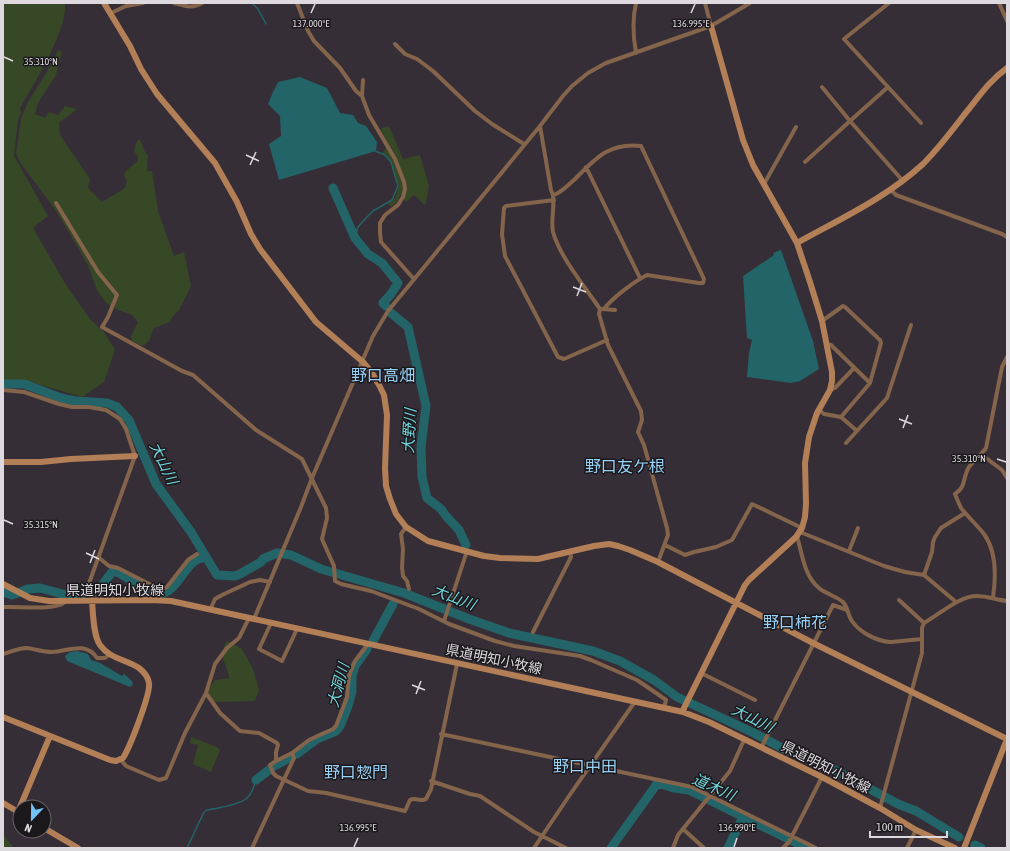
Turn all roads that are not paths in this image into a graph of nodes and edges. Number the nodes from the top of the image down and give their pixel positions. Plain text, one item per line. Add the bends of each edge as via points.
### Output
1 (104, 3) edge
2 (143, 3) edge
3 (174, 3) edge
4 (202, 3) edge
5 (297, 3) edge
6 (636, 3) edge
7 (705, 3) edge
8 (750, 3) edge
9 (889, 3) edge
10 (999, 3) edge
11 (111, 13) junction
12 (1007, 21) edge
13 (711, 26) junction
14 (395, 44) dead end
15 (636, 53) junction
16 (1007, 68) edge
17 (363, 80) dead end
18 (822, 87) dead end
19 (888, 87) junction
20 (362, 96) junction
21 (850, 121) junction
22 (921, 123) dead end
23 (540, 126) junction
24 (796, 127) dead end
25 (524, 144) junction
26 (805, 162) dead end
27 (586, 167) junction
28 (903, 181) junction
29 (764, 184) junction
30 (890, 189) junction
31 (554, 195) junction
32 (554, 200) junction
33 (56, 203) dead end
34 (1007, 237) edge
35 (797, 243) junction
36 (413, 278) junction
37 (640, 278) junction
38 (602, 309) junction
39 (615, 310) dead end
40 (822, 321) junction
41 (911, 325) dead end
42 (607, 340) junction
43 (827, 344) junction
44 (1007, 357) edge
45 (363, 362) junction
46 (854, 368) junction
47 (870, 383) junction
48 (3, 390) edge
49 (830, 390) junction
50 (819, 410) junction
51 (841, 417) junction
52 (856, 431) junction
53 (846, 443) dead end
54 (982, 454) junction
55 (135, 456) junction
56 (3, 462) edge
57 (312, 478) junction
58 (1007, 478) edge
59 (965, 513) junction
60 (406, 527) junction
61 (858, 528) dead end
62 (800, 532) junction
63 (665, 545) junction
64 (467, 551) junction
65 (849, 551) junction
66 (570, 552) junction
67 (197, 554) dead end
68 (98, 557) junction
69 (658, 562) junction
70 (924, 575) junction
71 (270, 582) junction
72 (3, 584) edge
73 (409, 589) dead end
74 (993, 597) junction
75 (91, 598) junction
76 (899, 600) dead end
77 (1007, 601) edge
78 (65, 602) junction
79 (736, 602) junction
80 (956, 602) junction
81 (3, 607) edge
82 (210, 610) junction
83 (847, 610) junction
84 (252, 619) junction
85 (445, 620) junction
86 (271, 623) junction
87 (924, 623) junction
88 (297, 629) junction
89 (533, 632) dead end
90 (922, 639) junction
91 (813, 643) junction
92 (368, 644) junction
93 (3, 654) edge
94 (109, 655) junction
95 (457, 664) junction
96 (699, 676) junction
97 (912, 692) junction
98 (206, 693) junction
99 (755, 700) dead end
100 (634, 703) junction
101 (664, 708) junction
102 (683, 710) junction
103 (3, 717) edge
104 (442, 734) junction
105 (50, 736) junction
106 (1007, 739) edge
107 (744, 740) junction
108 (761, 747) junction
109 (292, 753) junction
110 (121, 760) junction
111 (276, 761) junction
112 (590, 766) junction
113 (822, 777) junction
114 (284, 779) junction
115 (431, 781) junction
116 (710, 796) junction
117 (24, 799) edge
118 (881, 805) junction
119 (683, 829) junction
120 (916, 830) junction
121 (52, 833) edge
122 (542, 835) junction
123 (791, 839) junction
124 (78, 848) edge
125 (252, 848) edge
126 (534, 848) edge
127 (566, 848) edge
128 (673, 848) edge
129 (704, 848) edge
130 (784, 848) edge
131 (816, 848) edge
132 (907, 848) edge
133 (955, 848) edge
134 (964, 848) edge

1 - 11 street
2 - 11 street via 126,6
3 - 4 street via 190,8
5 - 20 street via 314,42 340,68
6 - 15 street via 633,25
7 - 13 street
8 - 13 street
9 - 19 street via 844,39
10 - 12 street
11 - 45 street via 157,94 215,162 251,234 264,254 316,322
13 - 15 street
13 - 29 street via 743,140
14 - 25 street via 405,54 422,63 475,111
15 - 23 street via 606,63 588,73 572,86
16 - 28 street via 984,90 942,144
17 - 20 street
18 - 21 street
19 - 21 street
19 - 22 street
20 - 36 street via 369,115 394,159 405,189 398,205 385,215 380,223 381,242
21 - 26 street
21 - 28 street
23 - 25 street
23 - 31 street
24 - 29 street
25 - 36 street
27 - 31 street via 560,193
27 - 37 street
27 - 37 street via 612,148 641,146 704,279 703,283 699,283 647,275
28 - 30 street
29 - 35 street
30 - 34 street via 896,194
30 - 35 street
31 - 32 street
32 - 38 street via 552,221 558,243 578,279
32 - 42 street via 504,208 502,234 505,256 558,357 564,359
33 - 57 street via 98,272 116,295 102,327 193,375 256,430 302,460
35 - 40 street
36 - 45 street via 384,316
37 - 38 street
38 - 39 street
38 - 42 street via 599,314
40 - 43 street
40 - 47 street via 842,306 880,340
41 - 52 street via 887,398
42 - 63 street via 641,411 642,420 638,432 666,520 668,535
43 - 46 street
43 - 49 street via 832,372
44 - 54 street via 1002,367 986,448
45 - 57 street
45 - 60 street via 384,395 387,415 386,486 396,514
46 - 47 street
46 - 49 street
47 - 51 street
48 - 55 street via 24,392 72,407 106,410 120,419
49 - 50 street
50 - 51 street via 824,414
50 - 62 street via 807,448 806,504
51 - 52 street
52 - 53 street
54 - 58 street via 1002,470
54 - 59 street via 970,467 962,489 955,494
55 - 56 street
55 - 68 street
57 - 71 street
57 - 85 street via 326,508 327,518 322,539 334,568 335,581 371,591
59 - 70 street via 941,528 935,537
59 - 74 street via 984,534 990,545 995,571
60 - 64 street via 428,541
60 - 73 street via 401,534 402,567
61 - 65 street
62 - 63 street via 752,504 732,540 722,545 684,555
62 - 65 street
62 - 79 street via 749,580
62 - 83 street via 800,552 812,579 821,590 845,604
63 - 69 street
64 - 66 street via 484,556 538,559
64 - 85 street
65 - 70 street via 884,566
66 - 69 street via 608,544
66 - 89 street via 571,557
67 - 68 street via 188,560 167,587 161,590 109,566
68 - 75 street via 88,586
69 - 79 street
70 - 80 street
71 - 82 street via 250,582 222,594 215,599
71 - 84 street
72 - 78 street, 県道明知小牧線 via 36,599
74 - 77 street
74 - 80 street via 976,596
75 - 78 street, 県道明知小牧線
75 - 82 street, 県道明知小牧線 via 171,601
75 - 94 street via 96,636 99,644
76 - 87 street
78 - 81 street via 44,607
79 - 91 street
79 - 96 street
80 - 87 street
82 - 84 street, 県道明知小牧線
83 - 90 street via 859,630 882,640 891,642
83 - 91 street via 833,605
84 - 86 street, 県道明知小牧線
84 - 98 street via 239,638 227,648 215,664
85 - 101 street via 458,628 514,646 591,660 660,695 666,700
86 - 88 street, 県道明知小牧線
86 - 88 street via 259,649 282,661
87 - 90 street
88 - 92 street, 県道明知小牧線
90 - 97 street via 922,653
91 - 97 street
91 - 108 street
92 - 95 street, 県道明知小牧線
92 - 109 street via 355,661 349,675 347,697 336,726 309,740
93 - 94 street via 25,648 53,652 81,648 97,658
94 - 110 street via 138,668 149,682 148,697
95 - 100 street, 県道明知小牧線
95 - 104 street
96 - 99 street
96 - 102 street
97 - 106 street
97 - 118 street
98 - 110 street via 166,778 159,780 126,766
98 - 111 street via 220,713 240,731 259,733 277,743
100 - 101 street, 県道明知小牧線
100 - 112 street
101 - 102 street, 県道明知小牧線
102 - 107 street, 県道明知小牧線
103 - 105 street
104 - 112 street
104 - 115 street
105 - 110 street via 110,760
105 - 117 street
106 - 134 street
107 - 108 street, 県道明知小牧線
107 - 116 street via 733,767
108 - 113 street, 県道明知小牧線
109 - 111 street
109 - 114 street via 294,758
111 - 114 street via 270,765 271,768 276,776
112 - 116 street via 692,788
112 - 122 street
113 - 118 street, 県道明知小牧線
113 - 123 street
114 - 115 street via 308,791 405,812 413,798 426,799 431,789
114 - 125 street
115 - 122 street via 480,796
116 - 119 street
116 - 123 street
118 - 120 street, 県道明知小牧線
119 - 128 street via 678,834
119 - 129 street
120 - 132 street
120 - 133 street, 県道明知小牧線
121 - 124 street
122 - 126 street
122 - 127 street
123 - 130 street
123 - 131 street

